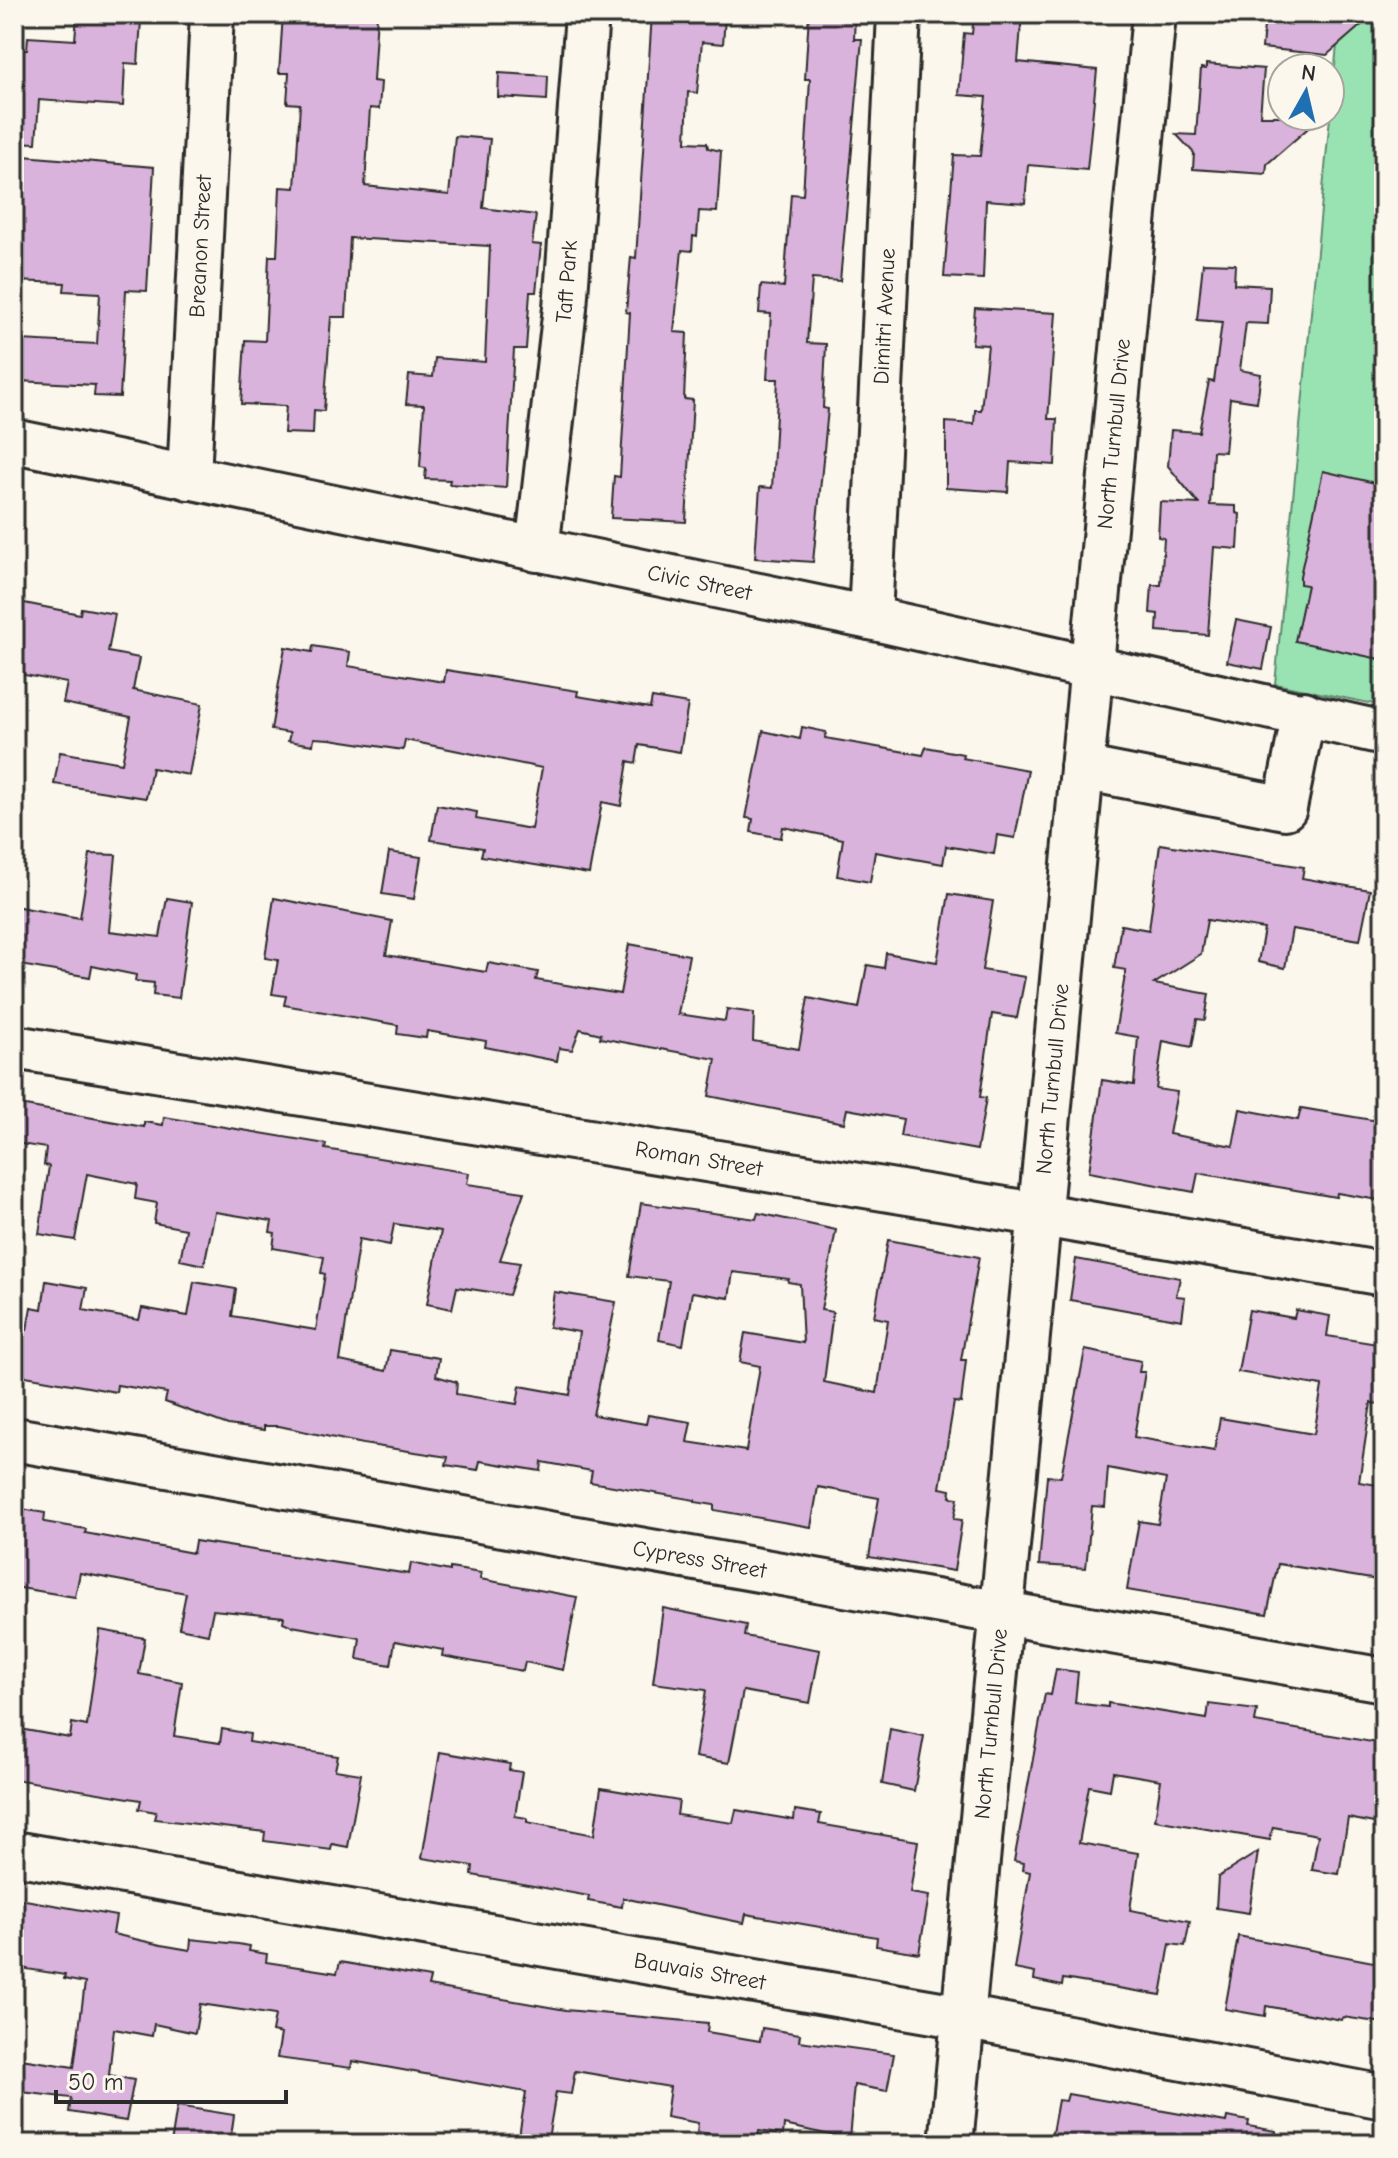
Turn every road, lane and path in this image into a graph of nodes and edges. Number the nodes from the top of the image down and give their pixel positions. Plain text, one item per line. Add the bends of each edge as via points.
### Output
1 (212, 14) edge
2 (587, 14) edge
3 (899, 14) edge
4 (1154, 14) edge
5 (14, 441) edge
6 (189, 478) junction
7 (537, 550) junction
8 (870, 618) junction
9 (1092, 666) junction
10 (1304, 713) junction
11 (1384, 733) edge
12 (1082, 768) junction
13 (14, 1047) edge
14 (1042, 1215) junction
15 (1384, 1274) edge
16 (14, 1439) edge
17 (1003, 1612) junction
18 (1384, 1680) edge
19 (14, 1853) edge
20 (963, 2017) junction
21 (1384, 2097) edge
22 (951, 2144) edge

1 - 6 street, Breanon Street
2 - 7 street, Taft Park via 565,308
3 - 8 street, Dimitri Avenue
4 - 9 street, North Turnbull Drive
5 - 6 street, Civic Street
6 - 7 street, Civic Street
7 - 8 street, Civic Street
8 - 9 street, Civic Street
9 - 10 street, Civic Street
9 - 12 street, North Turnbull Drive
10 - 11 street, Civic Street
10 - 12 street via 1285,808
12 - 14 street, North Turnbull Drive
13 - 14 street, Roman Street
14 - 15 street, Roman Street
14 - 17 street, North Turnbull Drive
16 - 17 street, Cypress Street
17 - 18 street, Cypress Street
17 - 20 street, North Turnbull Drive
19 - 20 street, Bauvais Street
20 - 21 street, Bauvais Street
20 - 22 street, North Turnbull Drive

